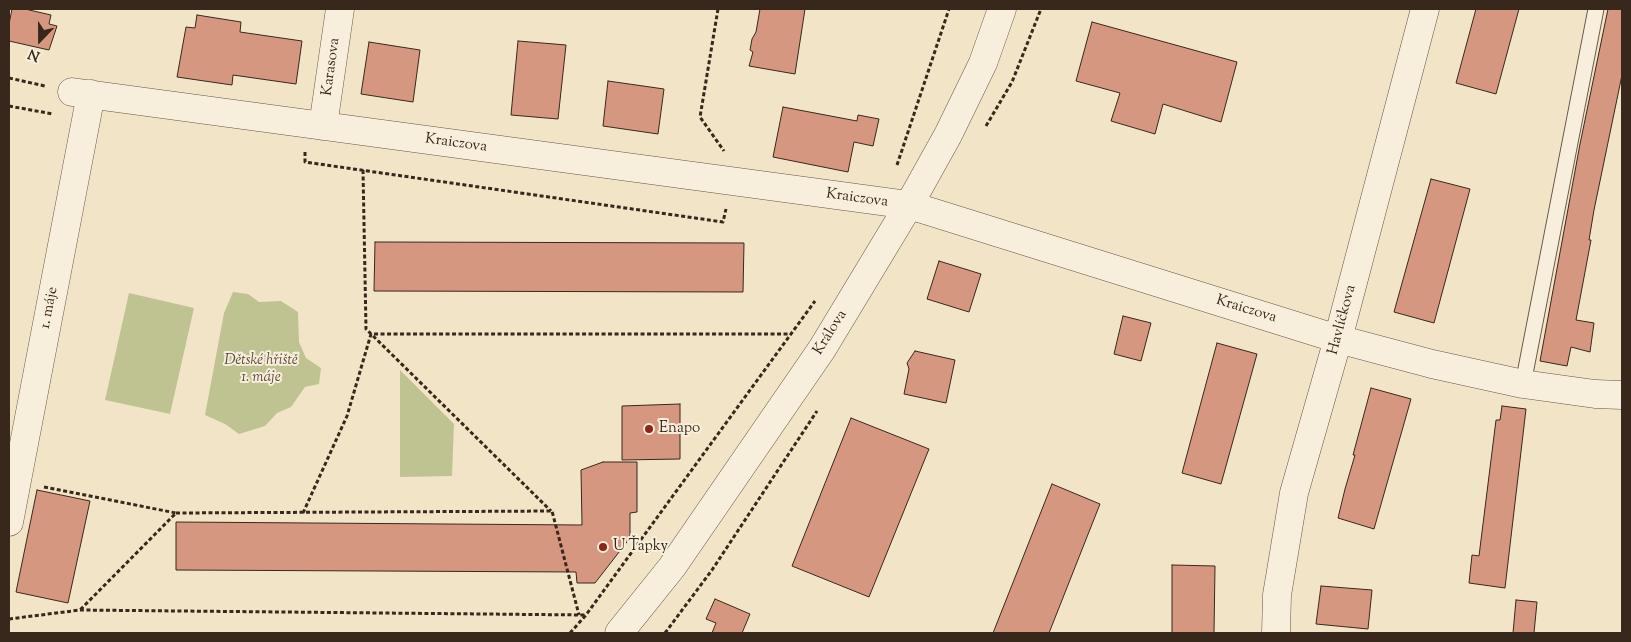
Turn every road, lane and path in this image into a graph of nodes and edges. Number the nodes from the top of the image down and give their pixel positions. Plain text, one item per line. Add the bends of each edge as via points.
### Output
1 (340, 9) edge
2 (718, 9) edge
3 (949, 9) edge
4 (1002, 9) edge
5 (1425, 9) edge
6 (1596, 9) edge
7 (9, 78) edge
8 (82, 93) junction
9 (315, 125) junction
10 (363, 170) junction
11 (731, 170) junction
12 (894, 172) dead end
13 (909, 205) junction
14 (821, 294) dead end
15 (371, 334) junction
16 (792, 334) junction
17 (1338, 339) junction
18 (1523, 384) junction
19 (1622, 395) edge
20 (16, 482) junction
21 (552, 511) junction
22 (176, 513) junction
23 (303, 513) junction
24 (9, 522) edge
25 (80, 610) junction
26 (579, 615) junction
27 (586, 616) junction
28 (9, 619) edge
29 (570, 633) edge
30 (619, 633) edge
31 (1276, 633) edge

1 - 9 street, Karasova
2 - 11 path via 700,117
3 - 12 path
4 - 13 street, Králova via 983,63
5 - 17 street, Havlíčkova
6 - 18 lane
7 - 8 path
8 - 9 street, Kraiczova
8 - 20 street, 1. máje
9 - 10 path via 305,162
9 - 11 street, Kraiczova
10 - 11 path via 723,222
10 - 15 path via 366,329
11 - 13 street, Kraiczova
13 - 17 street, Kraiczova
13 - 30 street, Králova via 822,349 672,567
14 - 16 path
15 - 16 path
15 - 21 path
15 - 23 path via 347,416
16 - 27 path
17 - 18 street, Kraiczova
17 - 31 street, Havlíčkova via 1294,493 1277,595
18 - 19 street, Kraiczova
20 - 22 path
20 - 24 street, 1. máje
21 - 23 path
21 - 26 path
22 - 23 path
22 - 25 path
25 - 26 path
25 - 28 path
26 - 27 path
27 - 29 path

